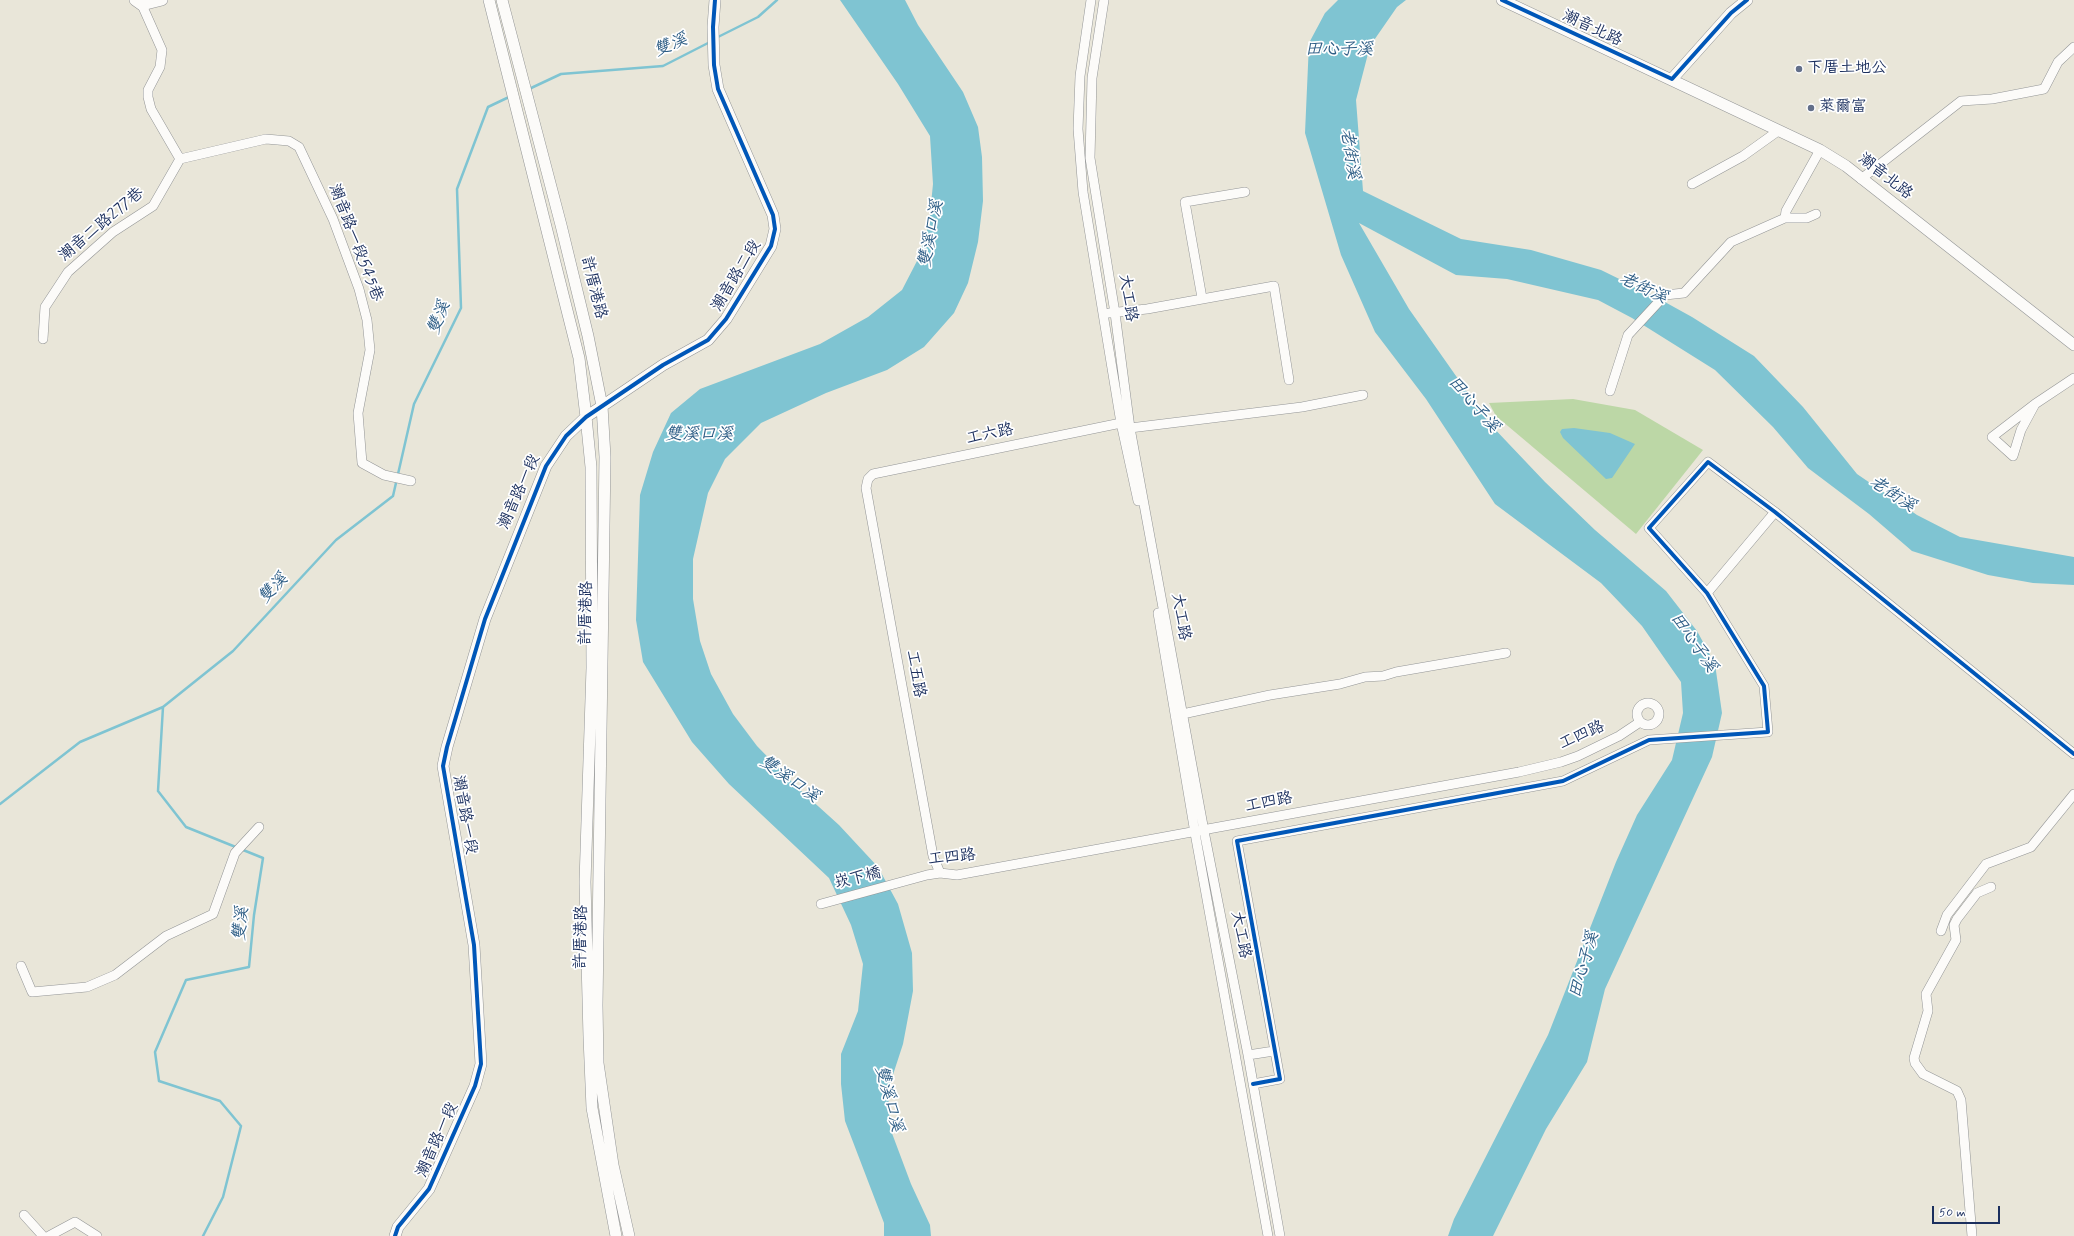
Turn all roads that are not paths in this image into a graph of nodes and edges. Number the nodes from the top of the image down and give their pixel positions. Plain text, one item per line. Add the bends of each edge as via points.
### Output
1 (162, 0) edge
2 (489, 0) edge
3 (502, 0) edge
4 (716, 0) edge
5 (1091, 0) edge
6 (1104, 0) edge
7 (1502, 0) edge
8 (1747, 0) edge
9 (139, 2) edge
10 (2074, 47) edge
11 (1672, 80) junction
12 (1778, 131) junction
13 (1820, 150) junction
14 (180, 159) junction
15 (1861, 179) junction
16 (1692, 184) dead end
17 (1245, 192) dead end
18 (1816, 214) dead end
19 (1785, 218) junction
20 (1202, 298) junction
21 (1115, 313) junction
22 (1103, 314) junction
23 (43, 339) dead end
24 (2074, 345) edge
25 (2074, 378) edge
26 (1289, 380) dead end
27 (1610, 390) dead end
28 (1363, 395) dead end
29 (2036, 404) junction
30 (594, 412) junction
31 (1121, 423) junction
32 (1130, 428) junction
33 (868, 479) joint
34 (407, 480) dead end
35 (1775, 512) junction
36 (1707, 593) junction
37 (1506, 653) dead end
38 (1179, 715) junction
39 (1640, 722) dead end
40 (2074, 754) edge
41 (2074, 794) edge
42 (259, 827) dead end
43 (1200, 832) junction
44 (940, 873) junction
45 (895, 885) joint
46 (1990, 887) dead end
47 (824, 903) dead end
48 (1942, 931) dead end
49 (21, 966) dead end
50 (594, 1038) junction
51 (1274, 1051) junction
52 (1248, 1055) junction
53 (1253, 1084) junction
54 (24, 1215) dead end
55 (43, 1236) edge
56 (49, 1236) edge
57 (97, 1236) edge
58 (395, 1236) edge
59 (616, 1236) edge
60 (629, 1236) edge
61 (1268, 1236) edge
62 (1280, 1236) edge
63 (1972, 1236) edge

1 - 9 street
2 - 30 street, 許厝港路
3 - 30 street, 許厝港路 via 588,336
4 - 30 street, 潮音路二段 via 713,27 714,65 718,89 773,215 775,230 771,246 726,319 708,340 663,365
5 - 22 street, 大工路 via 1080,76 1078,129 1083,192
6 - 21 street, 大工路 via 1092,78 1090,158
7 - 11 street, 潮音北路
8 - 11 street via 1731,13
9 - 14 street via 162,50 160,67 150,85 148,97 151,109
10 - 15 street via 2058,62 2044,89 1992,99 1961,101
11 - 12 street, 潮音北路
12 - 13 street, 潮音北路
12 - 16 street via 1743,156
13 - 15 street, 潮音北路
13 - 19 street via 1786,211
14 - 23 street, 潮音二路277巷 via 153,206 113,232 68,272 45,307
14 - 34 street, 潮音路一段545巷 via 266,139 289,140 299,147 333,219 359,289 367,320 370,350 358,413 362,463 384,475
15 - 24 street, 潮音北路
17 - 20 street via 1185,202
18 - 19 street via 1806,218
19 - 27 street via 1731,242 1684,294 1665,296 1628,335
20 - 21 street
20 - 26 street via 1274,286
21 - 22 street
21 - 32 street, 大工路
22 - 31 street, 大工路
25 - 29 street
28 - 32 street via 1302,407
29 - 29 street via 1992,437 2013,456 2021,430
30 - 50 street, 許厝港路 via 591,468 592,661 585,882
30 - 50 street, 許厝港路 via 605,457 597,1005
30 - 58 street, 潮音路一段 via 566,436 546,466 485,619 447,747 443,766 474,945 480,1064 475,1086 429,1189 398,1227
31 - 33 street, 工六路 via 873,474
31 - 38 street, 大工路 via 1148,544
32 - 38 street, 大工路
33 - 44 street, 工五路 via 868,503 933,856
35 - 36 street
35 - 36 street via 1708,462 1649,528
35 - 40 street
36 - 51 street via 1764,686 1768,732 1648,740 1563,780 1237,841
37 - 38 street via 1270,695
38 - 43 street, 大工路
39 - 43 street, 工四路 via 1618,736 1561,762
41 - 48 street via 2032,847 1986,864 1946,915
42 - 49 street via 235,853 213,914 166,936 115,974 87,987 32,992
43 - 44 street, 工四路 via 957,875
43 - 52 street, 大工路
43 - 61 street, 大工路
44 - 45 street, 工四路
45 - 47 street, 崁下橋
46 - 63 street via 1977,893 1956,919 1956,940 1926,994 1928,1012 1914,1058 1923,1074 1957,1091 1962,1100
50 - 59 street, 許厝港路 via 592,1108
50 - 60 street, 許厝港路 via 613,1165
51 - 52 street
51 - 53 street via 1280,1079
52 - 53 street, 大工路
53 - 62 street, 大工路
54 - 55 street
56 - 57 street via 75,1222

